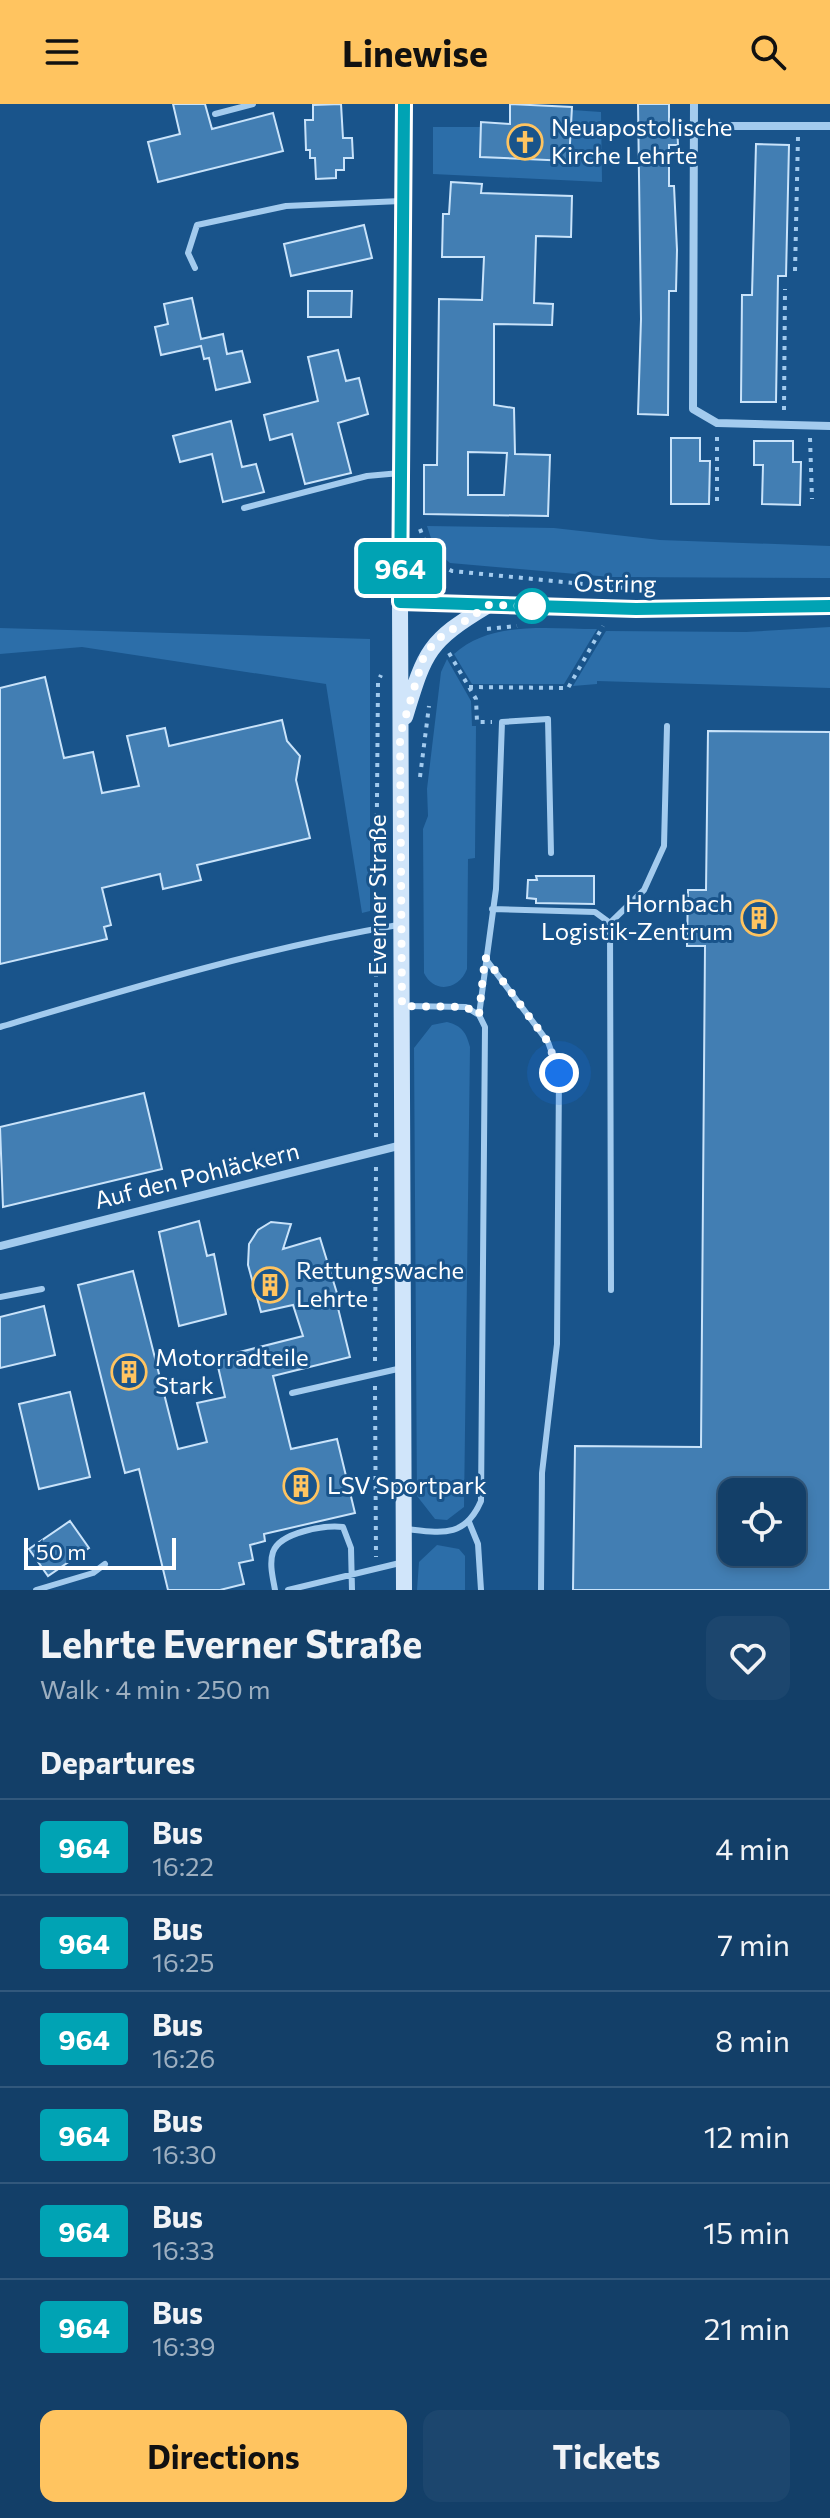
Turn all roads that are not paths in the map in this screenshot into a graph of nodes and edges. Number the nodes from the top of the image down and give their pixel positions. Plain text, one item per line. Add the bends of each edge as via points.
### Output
1 (253, 104) edge
2 (404, 104) edge
3 (694, 104) edge
4 (215, 114) dead end
5 (693, 126) junction
6 (830, 126) edge
7 (405, 201) junction
8 (195, 268) dead end
9 (830, 426) edge
10 (400, 473) junction
11 (244, 508) dead end
12 (400, 602) junction
13 (489, 605) junction
14 (830, 606) edge
15 (667, 726) dead end
16 (400, 735) junction
17 (551, 853) dead end
18 (492, 909) junction
19 (610, 923) junction
20 (401, 925) junction
21 (485, 957) junction
22 (402, 1006) junction
23 (479, 1015) junction
24 (0, 1027) edge
25 (403, 1145) junction
26 (0, 1246) edge
27 (42, 1289) dead end
28 (611, 1290) dead end
29 (0, 1297) edge
30 (403, 1368) junction
31 (292, 1393) dead end
32 (469, 1522) junction
33 (404, 1529) junction
34 (404, 1562) junction
35 (105, 1564) dead end
36 (351, 1575) junction
37 (36, 1590) edge
38 (275, 1590) edge
39 (288, 1590) edge
40 (352, 1590) edge
41 (404, 1590) edge
42 (481, 1590) edge
43 (541, 1590) edge

1 - 4 lane
2 - 7 street, Everner Straße
3 - 5 street
5 - 6 street
5 - 9 street via 693,409 717,423
7 - 8 lane via 286,206 197,225 188,253
7 - 10 street, Everner Straße
10 - 11 lane via 367,476
10 - 12 street, Everner Straße
12 - 13 street, Ostring
12 - 16 street, Everner Straße
13 - 14 street, Ostring
13 - 16 street via 435,641 423,659
15 - 19 lane via 664,846 644,890
16 - 20 street, Everner Straße
17 - 18 lane via 548,719 502,722
18 - 19 lane via 595,912
18 - 21 lane
19 - 28 lane
20 - 22 street, Everner Straße
20 - 24 lane via 333,936
21 - 23 lane
21 - 43 lane via 548,1042 559,1073 557,1344 542,1473
22 - 23 lane via 466,1007
22 - 25 street, Everner Straße
23 - 32 lane via 485,1027 481,1501
25 - 26 street, Auf den Pohläckern
25 - 30 street, Everner Straße
27 - 29 lane
30 - 31 lane
30 - 33 street, Everner Straße
32 - 33 lane via 447,1534
32 - 42 lane via 478,1544
33 - 34 street, Everner Straße
34 - 36 lane
34 - 41 street, Everner Straße
35 - 37 lane via 93,1573
36 - 38 lane via 349,1536 343,1527 333,1526 284,1539 274,1549
36 - 39 lane
36 - 40 lane

